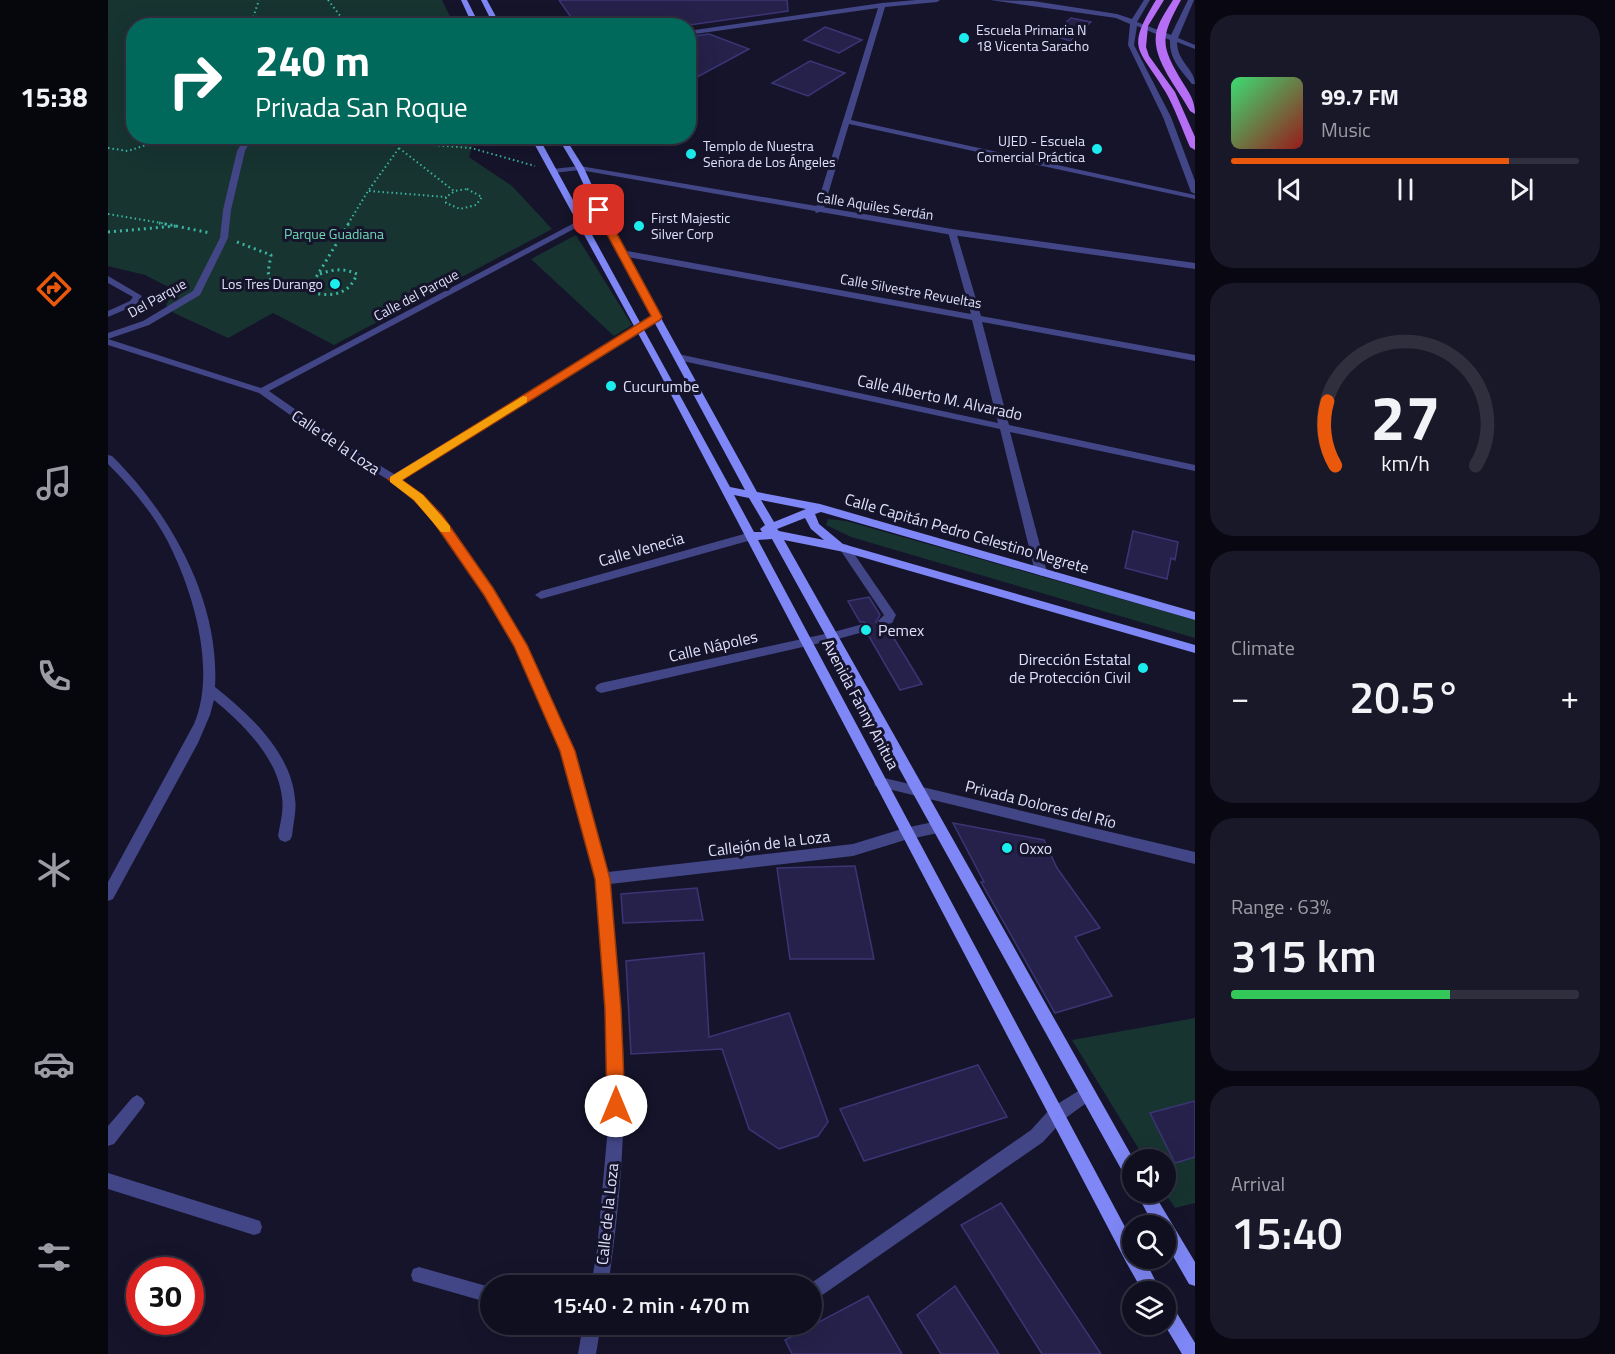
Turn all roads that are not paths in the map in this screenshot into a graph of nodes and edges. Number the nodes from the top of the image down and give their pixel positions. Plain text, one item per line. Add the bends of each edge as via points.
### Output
1 (464, 0) edge
2 (484, 0) edge
3 (937, 0) edge
4 (993, 0) edge
5 (1092, 0) edge
6 (1147, 0) edge
7 (1160, 0) edge
8 (1177, 0) edge
9 (1191, 0) edge
10 (881, 3) edge
11 (1087, 10) junction
12 (473, 18) edge
13 (494, 18) edge
14 (1134, 21) junction
15 (1144, 26) junction
16 (696, 32) edge
17 (1160, 34) junction
18 (1174, 38) junction
19 (1195, 47) edge
20 (1145, 56) junction
21 (1144, 73) junction
22 (1195, 82) edge
23 (1195, 111) edge
24 (847, 121) junction
25 (245, 144) edge
26 (538, 144) edge
27 (565, 144) edge
28 (1195, 147) edge
29 (580, 168) junction
30 (553, 171) junction
31 (1195, 192) edge
32 (1195, 197) edge
33 (819, 211) junction
34 (583, 222) junction
35 (609, 231) junction
36 (952, 232) junction
37 (622, 253) junction
38 (1195, 266) edge
39 (108, 279) edge
40 (108, 314) edge
41 (976, 316) junction
42 (657, 317) junction
43 (640, 327) junction
44 (108, 336) edge
45 (108, 342) edge
46 (678, 357) junction
47 (1195, 358) edge
48 (262, 391) junction
49 (1004, 425) junction
50 (108, 458) edge
51 (1195, 468) edge
52 (394, 479) junction
53 (728, 490) junction
54 (752, 493) junction
55 (815, 509) junction
56 (775, 530) junction
57 (751, 536) junction
58 (844, 548) junction
59 (1041, 572) junction
60 (541, 595) dead end
61 (1195, 616) edge
62 (884, 621) dead end
63 (863, 628) dead end
64 (834, 636) junction
65 (807, 642) junction
66 (1195, 649) edge
67 (601, 688) dead end
68 (210, 690) junction
69 (880, 782) junction
70 (918, 791) junction
71 (938, 827) junction
72 (905, 834) junction
73 (285, 836) dead end
74 (1195, 858) edge
75 (603, 879) junction
76 (108, 896) edge
77 (1088, 1093) junction
78 (137, 1103) dead end
79 (1057, 1114) junction
80 (108, 1138) edge
81 (1122, 1154) edge
82 (108, 1181) edge
83 (254, 1227) dead end
84 (1122, 1238) edge
85 (1176, 1247) edge
86 (419, 1275) dead end
87 (601, 1275) edge
88 (1195, 1278) edge
89 (822, 1285) edge
90 (480, 1292) edge
91 (1176, 1328) edge
92 (590, 1335) edge
93 (587, 1354) edge
94 (1192, 1354) edge

1 - 12 main road
2 - 13 main road
3 - 10 street
4 - 11 street
5 - 11 street
6 - 14 street
7 - 15 main road
8 - 17 main road
9 - 18 street
10 - 16 street
10 - 24 street
11 - 14 street
14 - 15 street
14 - 21 street via 1131,45
15 - 17 street
15 - 20 main road via 1141,39
17 - 18 street
17 - 23 main road via 1167,64
18 - 19 street
18 - 22 street via 1174,53
20 - 21 main road
20 - 28 main road via 1170,92
21 - 31 street via 1167,117
24 - 32 street
24 - 33 street
25 - 44 street, Del Parque via 227,210 224,238 197,293 146,323
26 - 30 main road, Avenida Fanny Anitua
27 - 29 main road, Avenida Fanny Anitua
29 - 30 street, Calle Aquiles Serdán
29 - 33 street, Calle Aquiles Serdán
29 - 35 main road, Avenida Fanny Anitua
30 - 34 main road, Avenida Fanny Anitua
33 - 36 street, Calle Aquiles Serdán
34 - 35 main road
34 - 43 main road, Avenida Fanny Anitua
34 - 48 street, Calle del Parque
35 - 37 main road, Avenida Fanny Anitua
36 - 38 street, Calle Aquiles Serdán
36 - 41 street
37 - 41 street, Calle Silvestre Revueltas
37 - 42 main road, Avenida Fanny Anitua
39 - 40 street via 138,296 133,303
41 - 47 street, Calle Silvestre Revueltas
41 - 49 street
42 - 43 street
42 - 46 main road, Avenida Fanny Anitua
43 - 52 street
43 - 53 main road, Avenida Fanny Anitua
45 - 48 street, Calle de la Loza
46 - 49 street, Calle Alberto M. Alvarado
46 - 54 main road, Avenida Fanny Anitua
48 - 52 street, Calle de la Loza
49 - 51 street, Calle Alberto M. Alvarado
49 - 59 street
50 - 68 street via 132,481 178,550 207,647
52 - 75 street, Calle de la Loza via 438,518 520,645 568,751
53 - 54 main road, Calle Capitán Pedro Celestino Negrete
53 - 57 main road, Avenida Fanny Anitua
54 - 55 main road, Calle Capitán Pedro Celestino Negrete
54 - 56 main road, Avenida Fanny Anitua
55 - 56 main road
55 - 58 main road via 810,517 814,526
55 - 59 main road, Calle Capitán Pedro Celestino Negrete
56 - 57 main road
56 - 58 main road
56 - 64 main road, Avenida Fanny Anitua
57 - 60 street, Calle Venecia
57 - 65 main road, Avenida Fanny Anitua
58 - 62 street via 890,615
58 - 66 main road
59 - 61 main road, Calle Capitán Pedro Celestino Negrete
63 - 64 street, Calle Nápoles
64 - 65 street, Calle Nápoles
64 - 70 main road, Avenida Fanny Anitua
65 - 67 street, Calle Nápoles
65 - 69 main road, Avenida Fanny Anitua
68 - 73 street via 239,712 281,771 290,799
68 - 76 street via 204,714 185,755
69 - 70 street, Privada Dolores del Río
69 - 72 main road, Avenida Fanny Anitua
70 - 71 main road, Avenida Fanny Anitua
70 - 74 street, Privada Dolores del Río
71 - 72 street, Callejón de la Loza
71 - 77 main road, Avenida Fanny Anitua
72 - 75 street, Callejón de la Loza via 853,849
72 - 79 main road, Avenida Fanny Anitua
75 - 87 street, Calle de la Loza via 616,1116
77 - 79 street
77 - 81 main road, Avenida Fanny Anitua
78 - 80 street
79 - 84 main road, Avenida Fanny Anitua
79 - 89 street via 1036,1136
82 - 83 street
85 - 88 main road
86 - 90 street
91 - 94 main road
92 - 93 street

